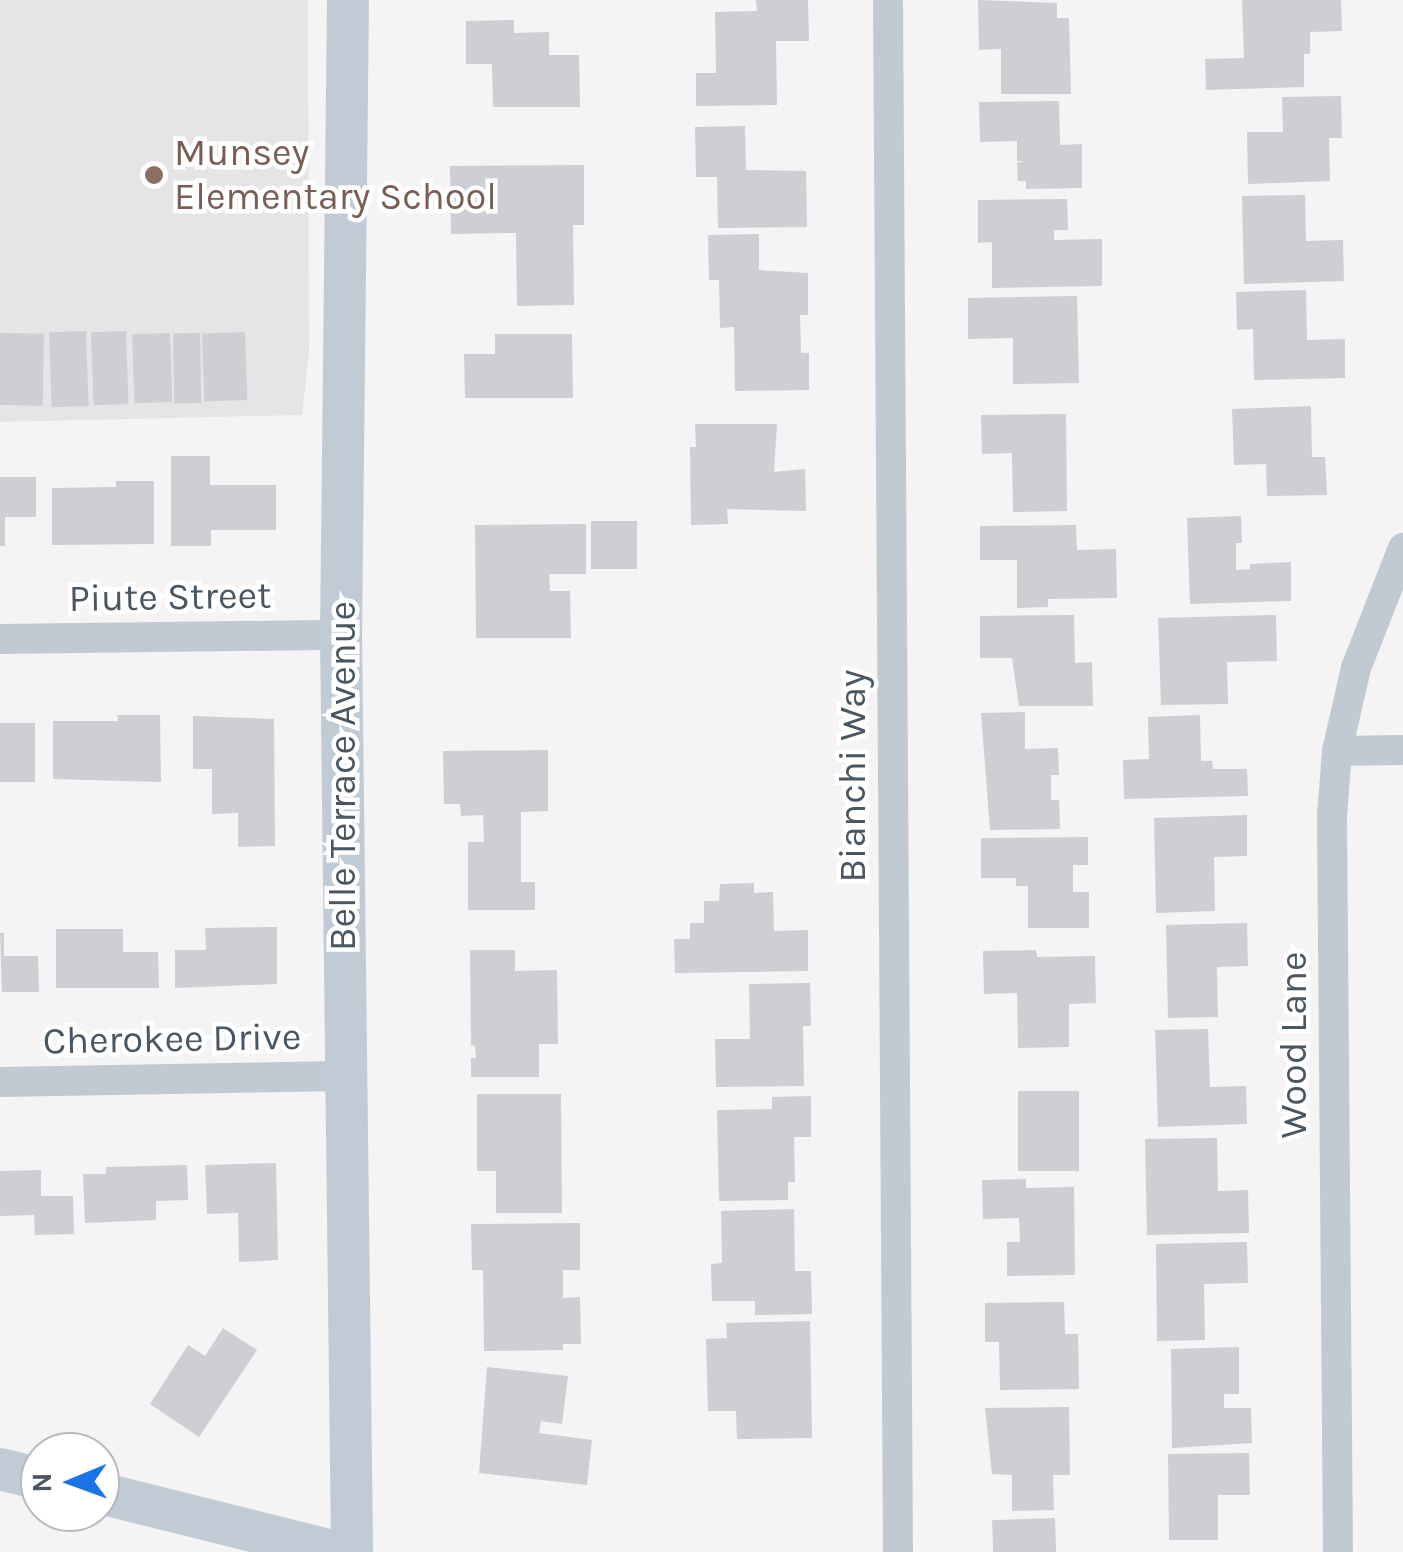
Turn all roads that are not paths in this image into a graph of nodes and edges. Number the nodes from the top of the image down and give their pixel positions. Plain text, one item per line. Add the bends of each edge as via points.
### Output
1 (348, 0) edge
2 (888, 0) edge
3 (1403, 548) edge
4 (342, 635) junction
5 (0, 639) edge
6 (1403, 750) edge
7 (1337, 751) junction
8 (344, 1076) junction
9 (0, 1082) edge
10 (120, 1498) edge
11 (337, 1552) edge
12 (352, 1552) edge
13 (898, 1552) edge
14 (1338, 1552) edge

1 - 4 street, Belle Terrace Avenue
2 - 13 street, Bianchi Way
3 - 7 street, Wood Lane via 1356,668
4 - 5 street, Piute Street
4 - 8 street, Belle Terrace Avenue
6 - 7 street
7 - 14 street, Wood Lane via 1332,815
8 - 9 street, Cherokee Drive
8 - 12 street, Belle Terrace Avenue
10 - 11 street

